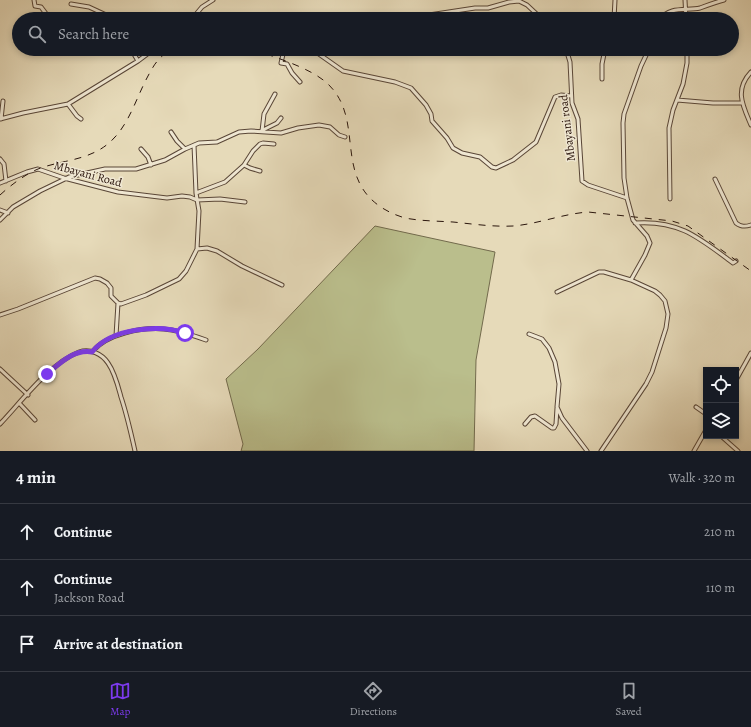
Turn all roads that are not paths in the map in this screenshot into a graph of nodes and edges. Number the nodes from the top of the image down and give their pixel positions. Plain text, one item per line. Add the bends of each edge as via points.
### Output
1 (34, 0) edge
2 (213, 0) edge
3 (615, 0) edge
4 (685, 0) edge
5 (724, 0) edge
6 (71, 4) dead end
7 (685, 9) junction
8 (45, 12) edge
9 (100, 12) edge
10 (198, 12) edge
11 (449, 12) edge
12 (535, 12) edge
13 (614, 12) edge
14 (668, 12) edge
15 (685, 12) edge
16 (135, 56) edge
17 (145, 56) edge
18 (282, 56) edge
19 (322, 56) edge
20 (568, 56) edge
21 (603, 56) edge
22 (646, 56) edge
23 (686, 56) edge
24 (138, 61) junction
25 (751, 72) edge
26 (602, 79) dead end
27 (300, 82) dead end
28 (275, 94) dead end
29 (571, 96) junction
30 (677, 100) junction
31 (3, 101) dead end
32 (741, 103) junction
33 (68, 104) junction
34 (281, 118) dead end
35 (0, 119) edge
36 (81, 119) dead end
37 (751, 125) edge
38 (261, 131) junction
39 (172, 132) dead end
40 (345, 137) dead end
41 (274, 144) dead end
42 (194, 145) junction
43 (185, 148) junction
44 (141, 149) dead end
45 (0, 160) edge
46 (151, 165) junction
47 (244, 165) junction
48 (260, 171) dead end
49 (64, 178) junction
50 (715, 179) dead end
51 (6, 181) junction
52 (0, 183) edge
53 (196, 193) junction
54 (627, 198) junction
55 (670, 199) dead end
56 (197, 200) junction
57 (245, 202) dead end
58 (0, 210) edge
59 (8, 213) junction
60 (0, 220) edge
61 (635, 223) junction
62 (751, 225) edge
63 (197, 249) junction
64 (736, 261) dead end
65 (631, 280) junction
66 (282, 285) dead end
67 (557, 292) dead end
68 (118, 303) junction
69 (0, 315) edge
70 (529, 334) dead end
71 (116, 336) junction
72 (206, 340) dead end
73 (92, 352) junction
74 (751, 353) edge
75 (0, 369) edge
76 (739, 375) edge
77 (28, 395) junction
78 (20, 404) junction
79 (557, 407) junction
80 (696, 407) dead end
81 (703, 412) edge
82 (35, 420) dead end
83 (0, 424) edge
84 (525, 424) dead end
85 (703, 435) edge
86 (724, 439) edge
87 (135, 451) edge
88 (587, 451) edge
89 (601, 451) edge
90 (694, 451) edge
91 (738, 451) edge

1 - 8 street via 35,6 41,7
2 - 10 street
3 - 13 street
4 - 7 street
5 - 7 street
6 - 9 street
7 - 14 street
7 - 15 street
11 - 12 street via 488,8 519,1 527,4
16 - 24 street
17 - 24 street
18 - 27 street via 281,63 286,64
19 - 29 street via 343,71 411,88 426,105 432,121 453,148 480,157 496,168 513,160 536,142 555,97 561,94
20 - 29 street, Mbayani road
21 - 26 street
22 - 54 street via 623,119
23 - 30 street via 683,84
24 - 33 street
25 - 32 street via 745,78 741,89
28 - 38 street via 262,119
29 - 54 street, Mbayani road via 578,119 582,181
30 - 32 street
30 - 55 street via 669,128
31 - 35 street
32 - 37 street
33 - 35 street
33 - 36 street
34 - 38 street via 277,123
38 - 40 street via 280,133 319,125 330,127
38 - 42 street via 239,132 216,142
39 - 43 street
41 - 47 street via 260,144
42 - 43 street
42 - 53 street
43 - 46 street
44 - 46 street
45 - 51 street via 4,164
46 - 49 street via 131,170 96,170
47 - 48 street
47 - 53 street via 223,184
49 - 51 street, Mbayani Road via 38,169
49 - 56 street, Mbayani Road via 118,192 167,198 188,196
49 - 59 street via 13,207
50 - 62 street via 736,222 744,227
51 - 52 street, Mbayani Road
53 - 56 street
54 - 61 street
56 - 57 street, Mbayani Road
56 - 63 street
58 - 59 street
59 - 60 street
61 - 64 street via 664,224 686,230 733,263
61 - 65 street via 650,243
63 - 66 street via 217,251
63 - 68 street via 179,279 146,295
65 - 67 street via 601,272
65 - 89 street via 663,298 667,307 667,322 646,384
68 - 69 street via 107,283 95,278
68 - 71 street
70 - 79 street via 542,339 552,354 559,384
71 - 72 street via 127,332 163,329
71 - 73 street via 97,346
73 - 77 street via 80,352 70,356 47,374
73 - 87 street via 105,358 111,367
74 - 76 street
75 - 77 street
77 - 78 street
78 - 82 street
78 - 83 street
79 - 84 street via 554,428 535,416
79 - 88 street via 562,418
80 - 81 street
85 - 90 street
86 - 91 street

